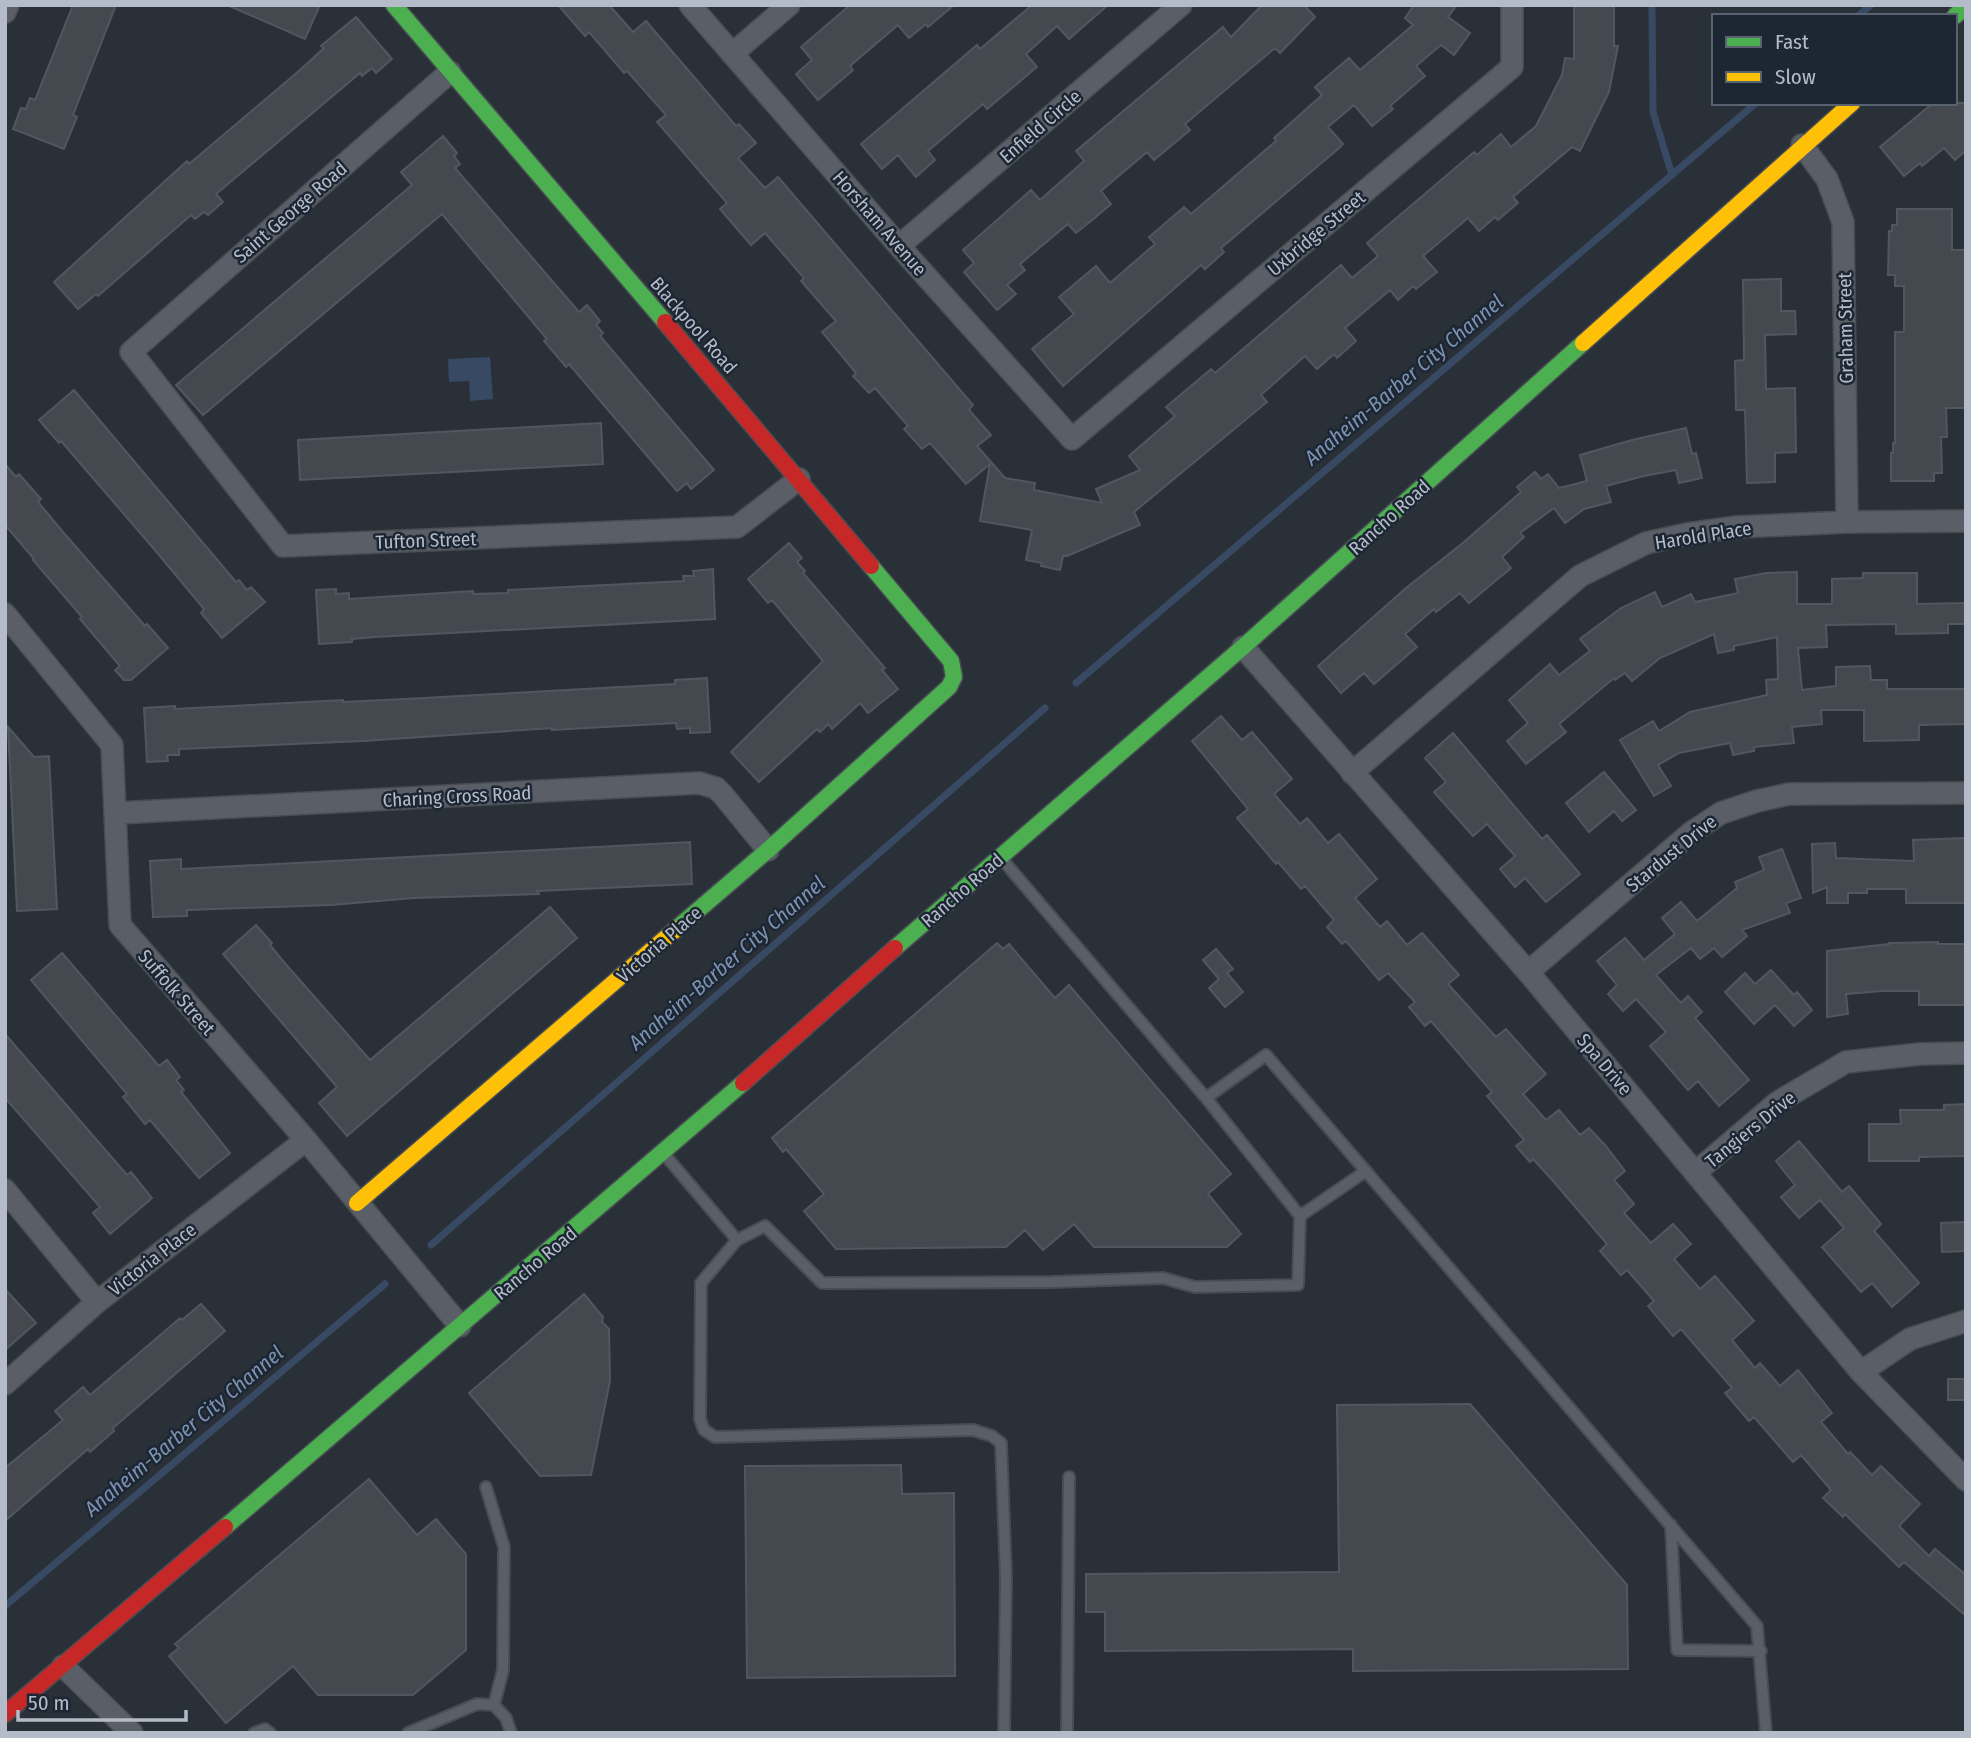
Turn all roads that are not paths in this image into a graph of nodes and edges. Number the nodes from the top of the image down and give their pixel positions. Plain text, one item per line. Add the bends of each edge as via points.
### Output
1 (8, 5) edge
2 (394, 5) edge
3 (690, 5) edge
4 (789, 5) edge
5 (1181, 5) edge
6 (1512, 5) edge
7 (5, 12) edge
8 (732, 54) junction
9 (450, 72) junction
10 (1850, 105) edge
11 (1802, 145) junction
12 (899, 246) junction
13 (131, 352) joint
14 (1072, 439) joint
15 (799, 479) junction
16 (1966, 521) edge
17 (1847, 522) junction
18 (5, 614) edge
19 (1243, 647) junction
20 (954, 677) joint
21 (1352, 772) junction
22 (1966, 793) edge
23 (117, 813) junction
24 (768, 850) junction
25 (999, 856) junction
26 (1528, 972) junction
27 (1966, 1053) edge
28 (1206, 1098) junction
29 (306, 1140) junction
30 (663, 1153) junction
31 (1366, 1171) junction
32 (1696, 1172) junction
33 (5, 1190) edge
34 (357, 1203) junction
35 (1300, 1216) junction
36 (737, 1240) junction
37 (97, 1302) junction
38 (1966, 1321) edge
39 (460, 1326) junction
40 (1861, 1372) junction
41 (5, 1384) edge
42 (1069, 1477) dead end
43 (1966, 1480) edge
44 (486, 1488) dead end
45 (1671, 1525) junction
46 (1760, 1651) junction
47 (63, 1666) junction
48 (494, 1705) junction
49 (5, 1714) edge
50 (132, 1733) edge
51 (254, 1733) edge
52 (270, 1733) edge
53 (408, 1733) edge
54 (511, 1733) edge
55 (1004, 1733) edge
56 (1067, 1733) edge
57 (1766, 1733) edge

1 - 7 street
2 - 9 street, Blackpool Road
3 - 8 street, Horsham Avenue
4 - 8 street
5 - 12 street, Enfield Circle
6 - 14 street, Uxbridge Street via 1512,67
8 - 12 street, Horsham Avenue
9 - 13 street, Saint George Road
9 - 15 street, Blackpool Road
10 - 11 street, Rancho Road
11 - 17 street, Graham Street via 1827,179 1843,222
11 - 19 street, Rancho Road
12 - 14 street, Horsham Avenue
13 - 15 street, Tufton Street via 283,546 737,527
15 - 20 street, Blackpool Road via 951,661
16 - 17 street, Harold Place
17 - 21 street, Harold Place via 1687,534 1646,543 1614,558 1559,593
18 - 23 street, Suffolk Street via 112,745
19 - 21 street, Spa Drive
19 - 25 street, Rancho Road
20 - 24 street, Victoria Place via 949,687
21 - 26 street, Spa Drive
22 - 26 street, Stardust Drive via 1789,794 1721,813 1692,832
23 - 24 street, Charing Cross Road via 699,783 723,794
23 - 29 street, Suffolk Street via 120,925
24 - 34 street, Victoria Place
25 - 28 lane
25 - 30 street, Rancho Road
26 - 32 street, Spa Drive
27 - 32 street, Tangiers Drive via 1846,1062 1778,1102
28 - 31 lane via 1266,1055
28 - 35 lane
29 - 34 street, Suffolk Street
29 - 37 street, Victoria Place
30 - 36 lane
30 - 39 street, Rancho Road
31 - 35 lane
31 - 45 lane
32 - 40 street, Spa Drive
33 - 37 street
34 - 39 street, Suffolk Street
35 - 36 lane via 1298,1285 1195,1287 1163,1278 822,1283 765,1226
36 - 55 lane via 701,1283 700,1419 704,1430 715,1437 973,1430 1001,1443 1006,1577
37 - 41 street, Victoria Place
38 - 40 street via 1910,1339
39 - 47 street, Rancho Road
40 - 43 street, Spa Drive
42 - 56 lane
44 - 48 lane via 504,1548 503,1671
45 - 46 lane via 1758,1626
45 - 46 lane via 1677,1650
46 - 57 lane
47 - 49 street, Rancho Road
47 - 50 street
48 - 53 lane via 477,1704
48 - 54 lane via 506,1718
51 - 52 lane via 265,1729

